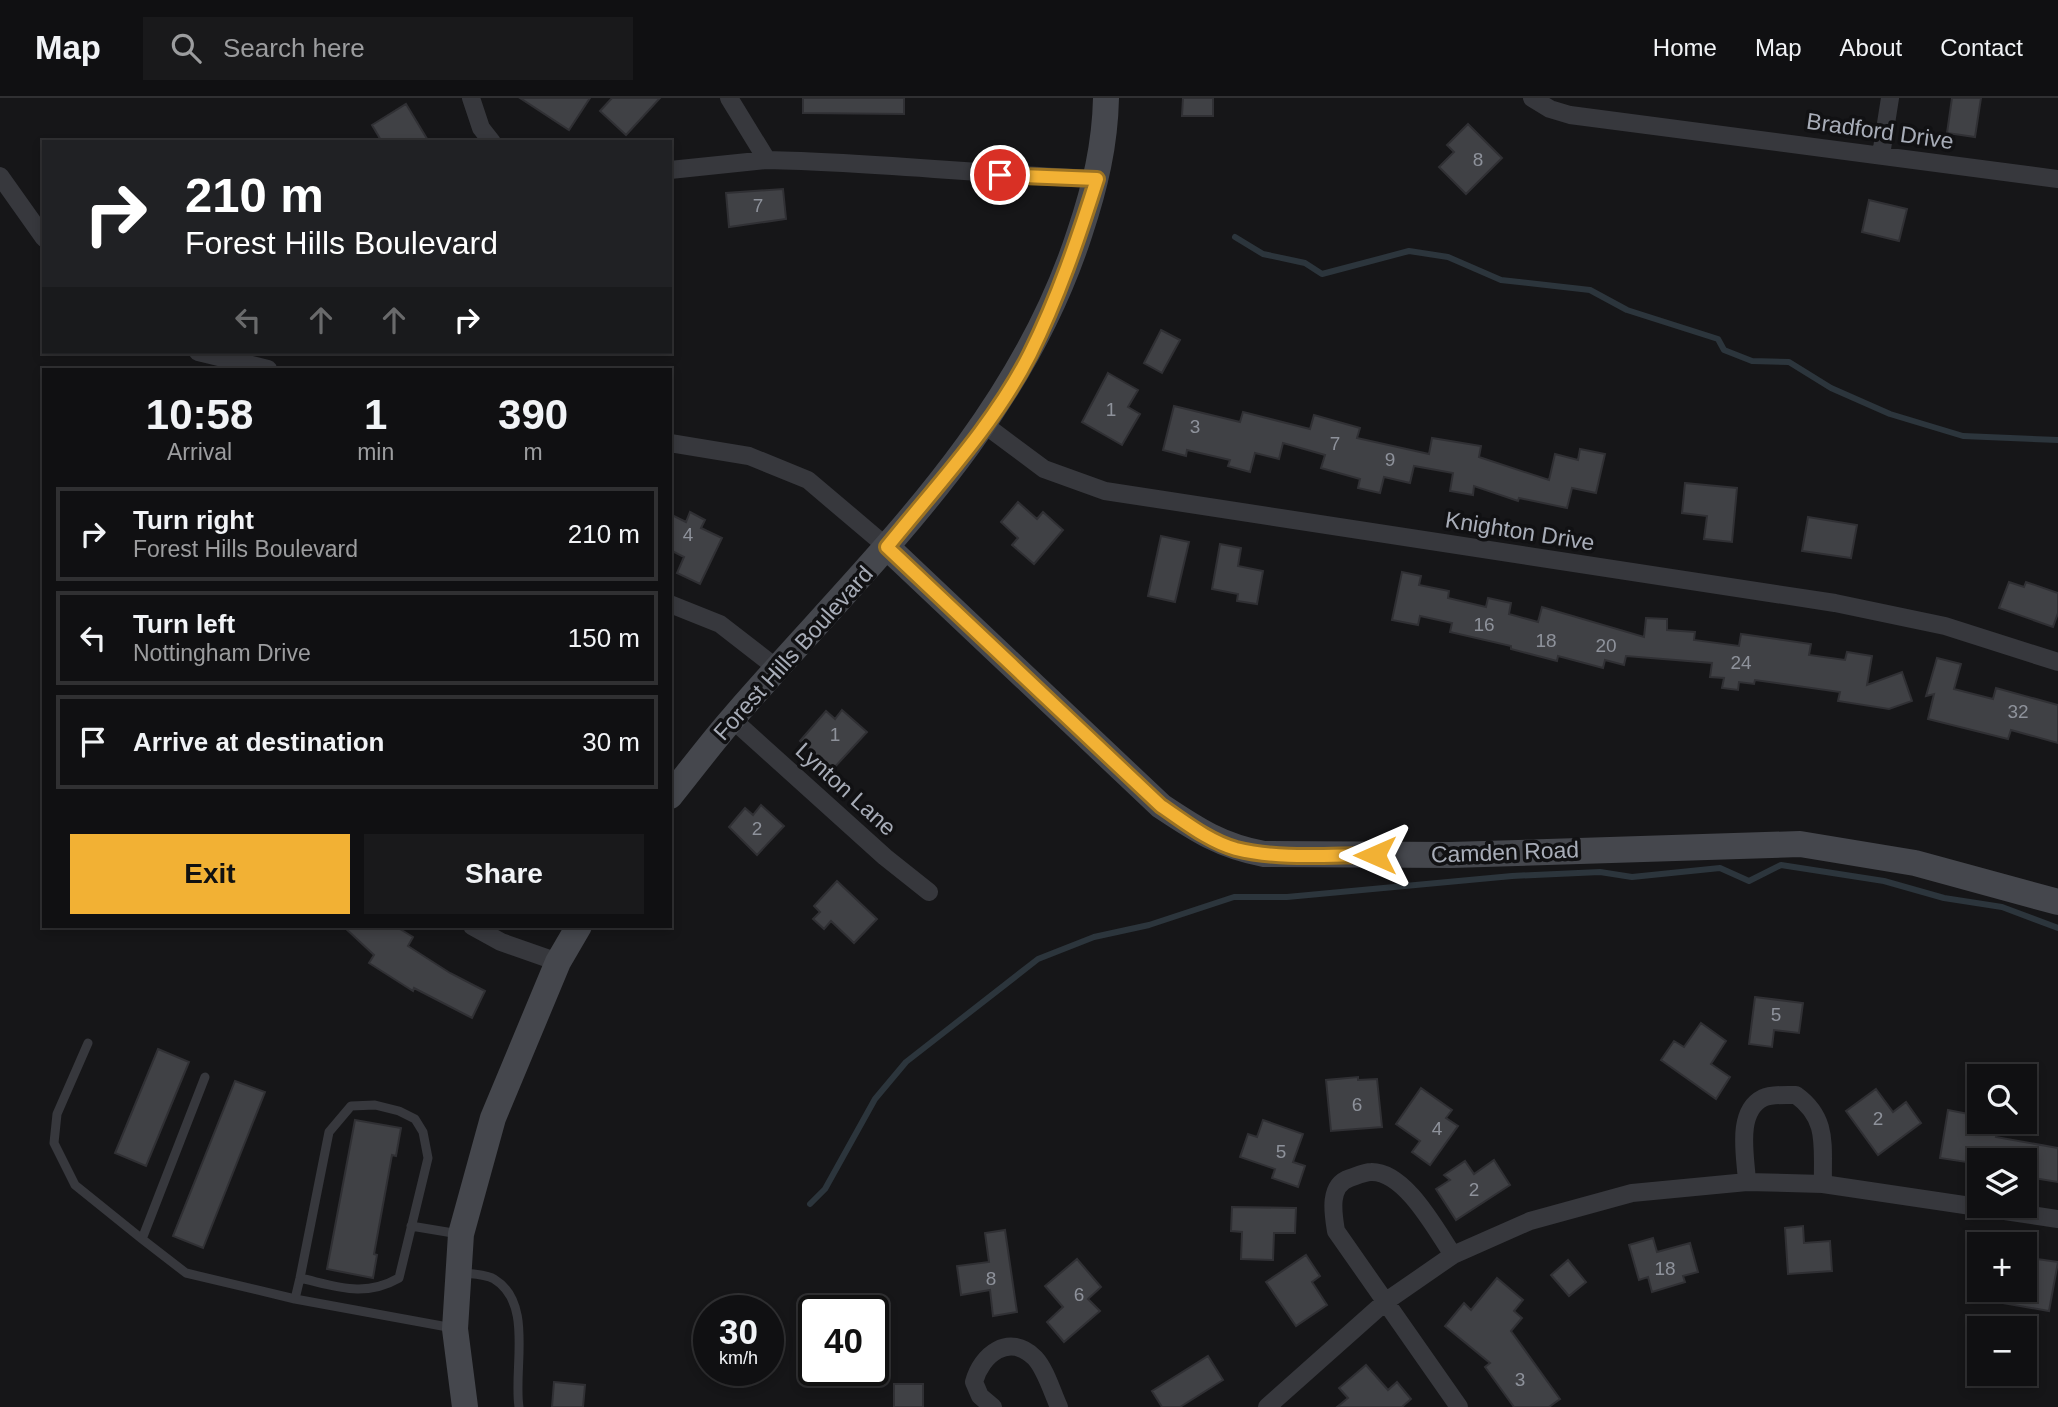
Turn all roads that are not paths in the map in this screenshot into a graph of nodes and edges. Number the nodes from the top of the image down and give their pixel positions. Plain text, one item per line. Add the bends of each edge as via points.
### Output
1 (471, 98) edge
2 (729, 98) edge
3 (1106, 98) edge
4 (1532, 98) edge
5 (1890, 98) edge
6 (490, 140) edge
7 (1881, 155) junction
8 (767, 160) junction
9 (672, 170) edge
10 (0, 176) edge
11 (1097, 179) junction
12 (2058, 180) edge
13 (42, 235) edge
14 (206, 354) edge
15 (264, 368) edge
16 (985, 425) junction
17 (672, 443) edge
18 (887, 547) junction
19 (672, 605) edge
20 (2058, 662) edge
21 (778, 668) junction
22 (732, 719) junction
23 (672, 794) edge
24 (929, 892) dead end
25 (2058, 902) edge
26 (476, 928) edge
27 (578, 928) edge
28 (558, 962) junction
29 (89, 1043) dead end
30 (205, 1077) dead end
31 (1747, 1182) junction
32 (1824, 1184) junction
33 (2058, 1219) edge
34 (411, 1226) junction
35 (461, 1234) junction
36 (142, 1239) junction
37 (1453, 1255) junction
38 (457, 1272) junction
39 (300, 1278) junction
40 (295, 1299) junction
41 (1385, 1302) junction
42 (455, 1329) junction
43 (465, 1407) edge
44 (519, 1407) edge
45 (993, 1407) edge
46 (1059, 1407) edge
47 (1267, 1407) edge
48 (1459, 1407) edge

1 - 6 street via 481,128
2 - 8 street
3 - 11 main road, Forest Hills Boulevard
4 - 7 street, Bradford Drive via 1570,115
5 - 7 street
7 - 12 street, Bradford Drive
8 - 9 street
8 - 11 street
10 - 13 street
11 - 16 main road, Forest Hills Boulevard via 1070,264 1029,355
14 - 15 street
16 - 18 main road, Forest Hills Boulevard
16 - 20 street, Knighton Drive via 1044,469 1105,491 1835,603 1945,626
17 - 18 street, Camden Road via 749,456 808,480
18 - 21 main road, Forest Hills Boulevard
18 - 25 main road, Camden Road via 1161,806 1209,838 1234,848 1264,854 1451,855 1800,844 1915,863
19 - 21 street via 720,624
21 - 22 main road, Forest Hills Boulevard
22 - 23 main road, Forest Hills Boulevard
22 - 24 street, Lynton Lane
26 - 28 street
27 - 28 main road
28 - 35 main road via 493,1118
29 - 36 lane via 57,1114 54,1143 75,1185
30 - 36 lane
31 - 32 street
31 - 32 street via 1745,1122 1752,1107 1764,1097 1797,1095 1821,1123
31 - 37 street via 1632,1193 1530,1221
32 - 33 street
34 - 35 lane
34 - 39 lane via 399,1279 380,1289 351,1289
34 - 39 lane via 428,1158 423,1132 415,1119 399,1111 351,1106 329,1132
35 - 38 main road
36 - 40 lane via 186,1273
37 - 41 street
37 - 41 street via 1398,1182 1372,1171 1345,1179 1334,1197 1336,1231
38 - 42 main road
38 - 44 lane via 493,1277 510,1292 519,1323
39 - 40 lane
40 - 42 lane
41 - 47 street
41 - 48 street
42 - 43 main road
45 - 46 street via 980,1396 974,1382 978,1365 1004,1347 1034,1357

